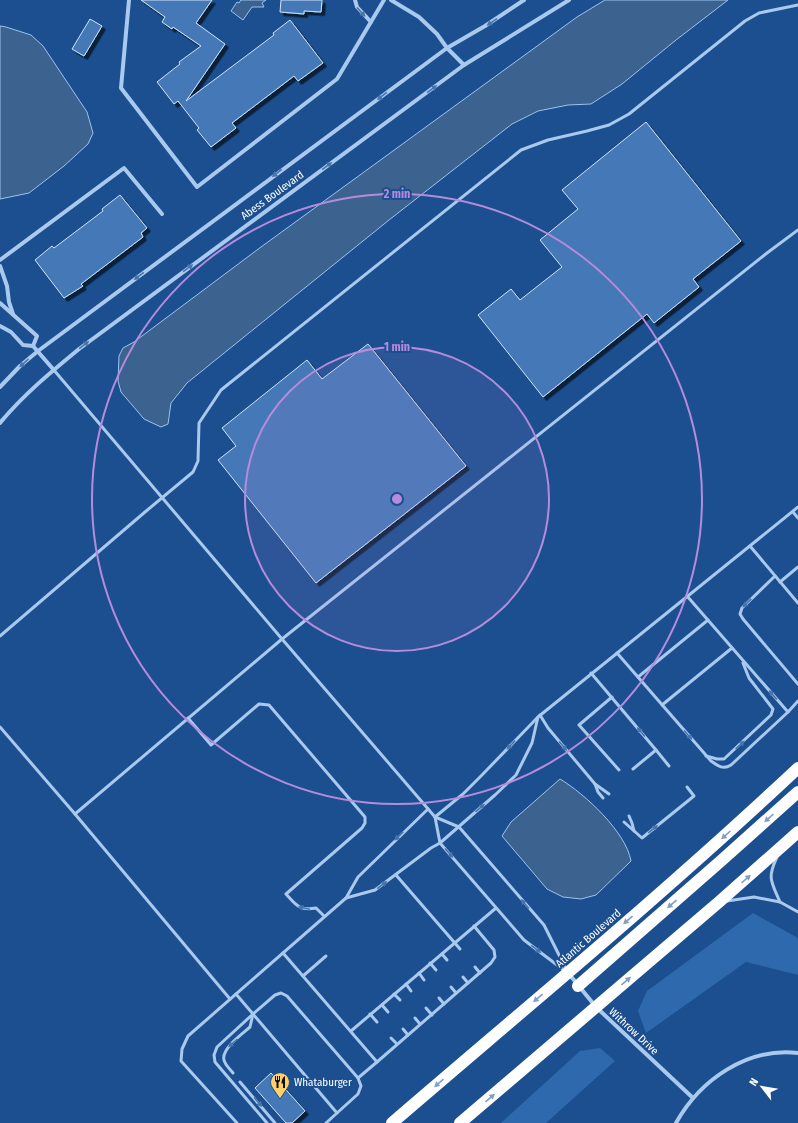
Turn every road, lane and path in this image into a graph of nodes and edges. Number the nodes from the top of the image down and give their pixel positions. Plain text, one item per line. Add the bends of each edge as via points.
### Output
1 (129, 0) edge
2 (355, 0) edge
3 (384, 0) edge
4 (391, 0) edge
5 (524, 0) edge
6 (569, 0) edge
7 (798, 5) edge
8 (371, 22) junction
9 (447, 48) junction
10 (464, 65) junction
11 (162, 214) dead end
12 (798, 230) edge
13 (0, 260) edge
14 (0, 266) edge
15 (0, 303) edge
16 (13, 315) junction
17 (0, 326) edge
18 (33, 346) junction
19 (38, 351) junction
20 (53, 370) junction
21 (0, 387) edge
22 (0, 423) edge
23 (162, 498) junction
24 (798, 508) edge
25 (793, 512) junction
26 (798, 518) edge
27 (750, 546) junction
28 (798, 567) edge
29 (775, 576) junction
30 (780, 582) junction
31 (687, 596) junction
32 (798, 603) edge
33 (708, 620) junction
34 (0, 636) edge
35 (282, 639) junction
36 (732, 648) junction
37 (618, 653) junction
38 (742, 659) junction
39 (591, 673) junction
40 (638, 677) junction
41 (798, 684) edge
42 (612, 697) junction
43 (798, 701) edge
44 (662, 705) junction
45 (788, 712) junction
46 (539, 716) junction
47 (188, 718) junction
48 (0, 727) edge
49 (656, 750) junction
50 (706, 756) junction
51 (798, 762) edge
52 (669, 766) dead end
53 (798, 768) edge
54 (633, 769) dead end
55 (619, 770) dead end
56 (595, 784) junction
57 (687, 787) dead end
58 (798, 792) edge
59 (609, 794) dead end
60 (603, 798) dead end
61 (428, 809) junction
62 (755, 809) junction
63 (75, 814) junction
64 (628, 816) dead end
65 (435, 817) junction
66 (624, 822) dead end
67 (459, 827) junction
68 (634, 831) junction
69 (798, 832) edge
70 (798, 835) edge
71 (440, 843) junction
72 (783, 845) junction
73 (396, 875) junction
74 (346, 898) junction
75 (719, 902) junction
76 (780, 902) junction
77 (496, 908) junction
78 (798, 912) edge
79 (324, 916) junction
80 (474, 926) junction
81 (455, 943) junction
82 (460, 949) dead end
83 (283, 953) junction
84 (442, 954) junction
85 (326, 956) dead end
86 (447, 960) dead end
87 (430, 964) junction
88 (475, 967) dead end
89 (436, 970) dead end
90 (419, 973) junction
91 (480, 973) junction
92 (567, 973) junction
93 (303, 976) junction
94 (462, 977) dead end
95 (424, 980) dead end
96 (468, 983) junction
97 (406, 984) junction
98 (578, 986) junction
99 (451, 987) dead end
100 (411, 991) dead end
101 (456, 993) junction
102 (236, 994) junction
103 (394, 994) junction
104 (439, 998) dead end
105 (230, 999) junction
106 (400, 1000) dead end
107 (444, 1004) junction
108 (382, 1005) junction
109 (596, 1007) junction
110 (426, 1008) dead end
111 (388, 1012) dead end
112 (252, 1014) junction
113 (370, 1014) junction
114 (432, 1014) junction
115 (415, 1018) dead end
116 (376, 1022) dead end
117 (420, 1024) junction
118 (403, 1029) dead end
119 (351, 1031) junction
120 (408, 1035) junction
121 (391, 1038) dead end
122 (397, 1044) junction
123 (798, 1052) edge
124 (376, 1062) junction
125 (233, 1073) dead end
126 (358, 1078) junction
127 (240, 1082) dead end
128 (693, 1098) junction
129 (337, 1113) junction
130 (237, 1123) edge
131 (267, 1123) edge
132 (275, 1123) edge
133 (326, 1123) edge
134 (392, 1123) edge
135 (460, 1123) edge
136 (676, 1123) edge

1 - 8 street via 121,88 197,187 337,79
2 -> 8 street via 357,7
3 - 8 street
4 - 9 street via 419,17
5 -> 9 street, Abess Boulevard
6 - 10 street, Abess Boulevard
7 - 23 lane via 759,14 744,21 629,114 609,125 548,140 521,150 221,390 199,423 198,461 193,472
9 - 10 street
9 -> 19 street, Abess Boulevard
20 -> 10 street, Abess Boulevard
11 - 13 street via 124,168
12 - 35 lane
14 - 16 street via 8,286
15 - 16 street
16 - 18 street via 37,336
17 - 18 street via 11,332 23,345
18 - 19 street
19 - 20 street
19 -> 21 street, Abess Boulevard
20 - 22 street, Abess Boulevard
20 - 23 lane
23 - 34 lane
23 - 35 lane
24 - 25 lane
25 - 26 lane
25 - 27 lane
27 - 29 lane
27 - 31 lane
28 - 30 lane
29 - 30 lane
29 -> 41 lane via 742,608 740,614
30 - 32 lane
31 - 33 lane
31 - 37 lane
33 - 36 lane
33 - 40 lane
35 - 47 lane
35 - 61 lane
36 - 38 lane
36 - 44 lane
37 - 39 lane
37 - 40 lane
45 -> 38 lane
50 -> 38 lane via 724,759 771,715 773,709 749,678
39 - 42 lane
39 - 46 lane
40 - 44 lane
49 -> 42 lane
42 - 55 lane via 579,725
43 - 45 lane
44 -> 50 lane
45 - 50 lane via 727,768 722,768
46 -> 56 lane
46 -> 65 lane via 473,785
67 -> 46 lane via 516,775 532,743
47 - 63 lane
79 -> 47 lane via 316,908 304,910 297,906 286,894 362,828 365,817 269,705 259,704 212,745
48 - 63 lane
49 - 52 lane
49 - 54 lane
51 - 62 highway
53 - 62 highway, Atlantic Boulevard
56 - 59 lane
56 - 60 lane
68 -> 57 lane via 642,838 694,796
58 -> 98 highway
61 - 65 lane
61 -> 74 lane via 358,877
62 -> 92 highway, Atlantic Boulevard
63 - 105 lane
64 - 68 lane
65 - 67 lane
65 - 71 lane
66 - 68 lane
67 - 71 lane
92 -> 67 lane via 544,925
69 - 72 highway
70 - 72 highway
71 - 73 lane
71 -> 77 lane
75 -> 72 highway
72 - 76 lane via 770,879
74 -> 73 lane via 375,890
73 - 81 lane
74 - 79 lane
75 - 76 lane via 754,897
109 -> 75 highway
76 - 78 lane
77 - 80 lane
77 -> 92 lane via 524,940
79 - 83 lane
80 - 81 lane
80 - 91 lane via 494,950 495,957
81 - 82 lane
81 - 84 lane
83 - 93 lane
83 - 102 lane
84 - 86 lane
84 - 87 lane
85 - 93 lane
87 - 89 lane
87 - 90 lane
88 - 91 lane
90 - 95 lane
90 - 97 lane
91 - 96 lane
92 - 98 street, Withrow Drive
92 -> 134 highway, Atlantic Boulevard
93 - 119 lane
94 - 96 lane
96 - 101 lane
97 - 100 lane
97 - 103 lane
98 - 109 street, Withrow Drive
99 - 101 lane
101 - 107 lane
102 - 105 lane
102 - 112 lane
103 - 106 lane
103 - 108 lane
104 - 107 lane
105 - 130 lane via 188,1036 182,1049 182,1061
107 - 114 lane
108 - 111 lane
108 - 113 lane
109 - 128 street, Withrow Drive
135 -> 109 highway
110 - 114 lane
112 -> 125 lane via 250,1027 224,1053 224,1061
112 - 126 lane via 275,996 281,993 286,996
112 - 129 lane
112 - 131 lane via 217,1047 214,1055 215,1062
113 - 116 lane
113 - 119 lane
114 - 117 lane
115 - 117 lane
117 - 120 lane
118 - 120 lane
119 - 124 lane
120 - 122 lane
121 - 122 lane
122 - 124 lane
123 - 128 street via 769,1053 735,1065 708,1083
124 - 126 lane
126 - 129 lane via 361,1086 358,1094
127 -> 132 lane
128 - 136 street
129 - 133 lane

